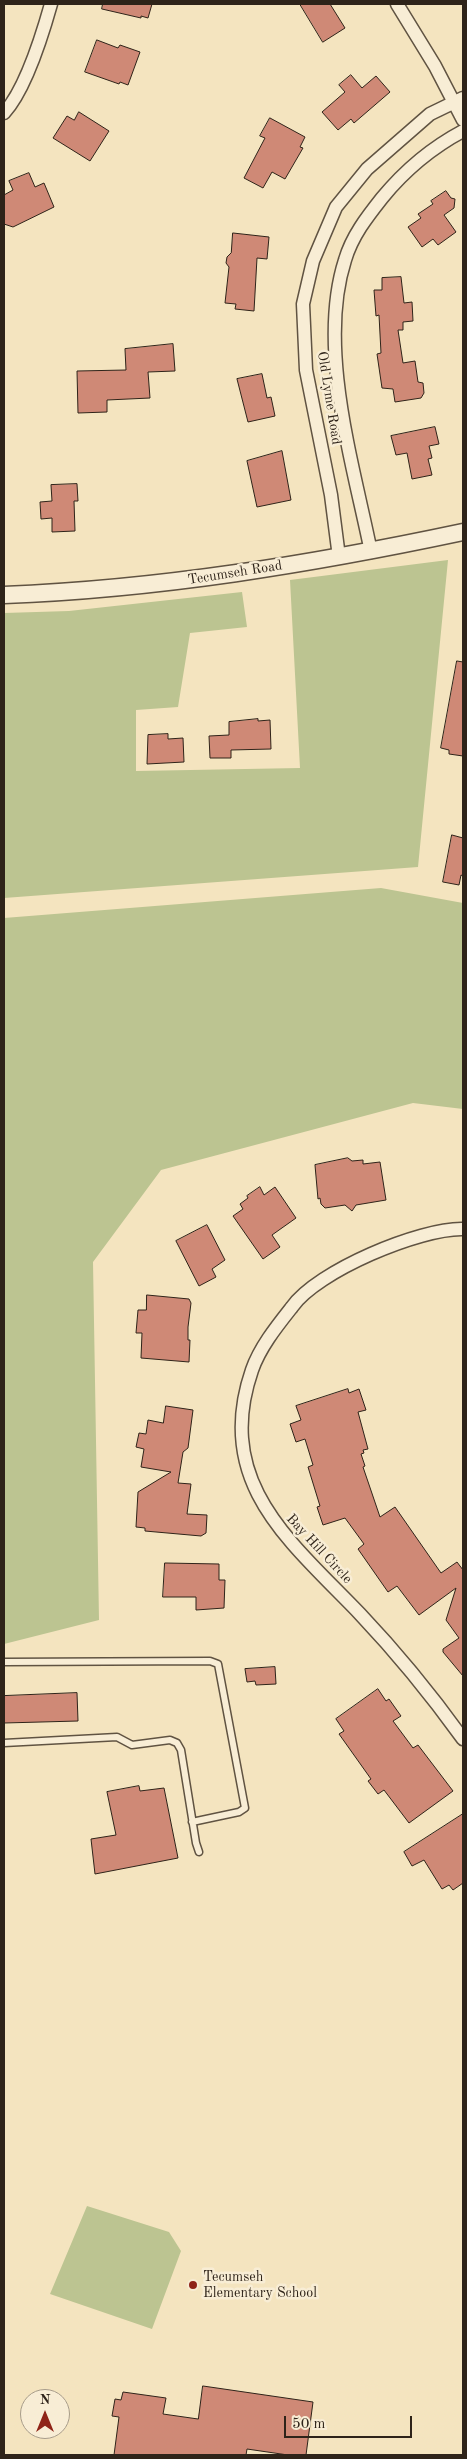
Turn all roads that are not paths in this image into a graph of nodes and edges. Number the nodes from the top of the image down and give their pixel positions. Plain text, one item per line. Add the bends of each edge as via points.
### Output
1 (51, 4) edge
2 (396, 4) edge
3 (459, 100) edge
4 (4, 113) edge
5 (463, 120) edge
6 (463, 131) edge
7 (463, 532) edge
8 (371, 552) junction
9 (339, 557) junction
10 (4, 595) edge
11 (463, 1229) edge
12 (4, 1662) edge
13 (463, 1740) edge
14 (4, 1743) edge
15 (192, 1822) junction
16 (199, 1852) dead end

1 - 4 street via 43,33 17,94
2 - 3 street
3 - 5 street
3 - 9 street, Old Lyme Road via 430,114 368,168 336,207 313,261 303,304 306,370 331,495
6 - 8 street, Old Lyme Road via 437,145 398,179 361,224 345,258 337,291 335,347 340,399
7 - 8 street, Tecumseh Road
8 - 9 street, Tecumseh Road
9 - 10 street, Tecumseh Road via 188,581
11 - 13 street, Bay Hill Circle via 437,1231 380,1250 321,1280 297,1299 267,1340 252,1369 243,1405 242,1446 247,1472 260,1502 282,1534 372,1627
12 - 15 lane via 210,1661 218,1664 245,1808
14 - 15 lane via 117,1737 132,1745 170,1740 181,1750
15 - 16 lane

